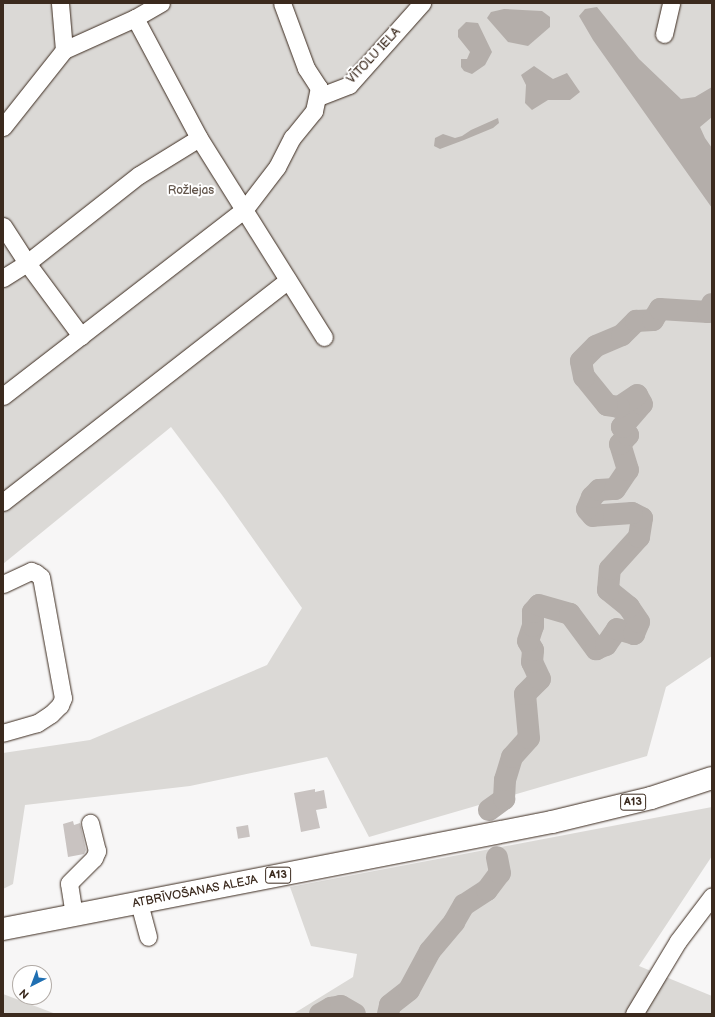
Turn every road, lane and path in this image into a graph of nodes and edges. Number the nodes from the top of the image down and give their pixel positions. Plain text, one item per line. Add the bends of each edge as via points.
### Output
1 (60, 3) edge
2 (161, 3) edge
3 (282, 3) edge
4 (422, 3) edge
5 (671, 3) edge
6 (135, 18) junction
7 (664, 34) dead end
8 (64, 50) junction
9 (318, 97) junction
10 (3, 127) edge
11 (199, 138) junction
12 (244, 210) junction
13 (3, 226) edge
14 (27, 263) junction
15 (3, 278) edge
16 (288, 280) junction
17 (81, 336) junction
18 (324, 338) dead end
19 (3, 396) edge
20 (3, 502) edge
21 (3, 584) edge
22 (3, 733) edge
23 (712, 778) edge
24 (90, 823) dead end
25 (712, 896) edge
26 (139, 902) junction
27 (74, 915) junction
28 (3, 929) edge
29 (148, 937) dead end
30 (634, 1014) edge

1 - 8 street
2 - 6 street
3 - 9 street via 306,68 319,88
4 - 9 street, VĪTOLU IELA via 349,85
5 - 7 street
6 - 8 street
6 - 11 street
8 - 10 street
9 - 12 street via 314,111 292,138 277,167
11 - 12 street
11 - 14 street via 139,175
12 - 16 street
12 - 17 street
13 - 14 street
14 - 15 street
14 - 17 street
16 - 18 street
16 - 20 street
17 - 19 street
21 - 22 street via 31,571 41,577 63,698 51,714 37,723
23 - 26 main road, ATBRĪVOŠANAS ALEJA / A13 via 651,798 552,822
24 - 27 street via 97,851 94,858 69,882
25 - 30 street via 678,941
26 - 27 main road, ATBRĪVOŠANAS ALEJA / A13
26 - 29 street
27 - 28 main road, ATBRĪVOŠANAS ALEJA / A13

